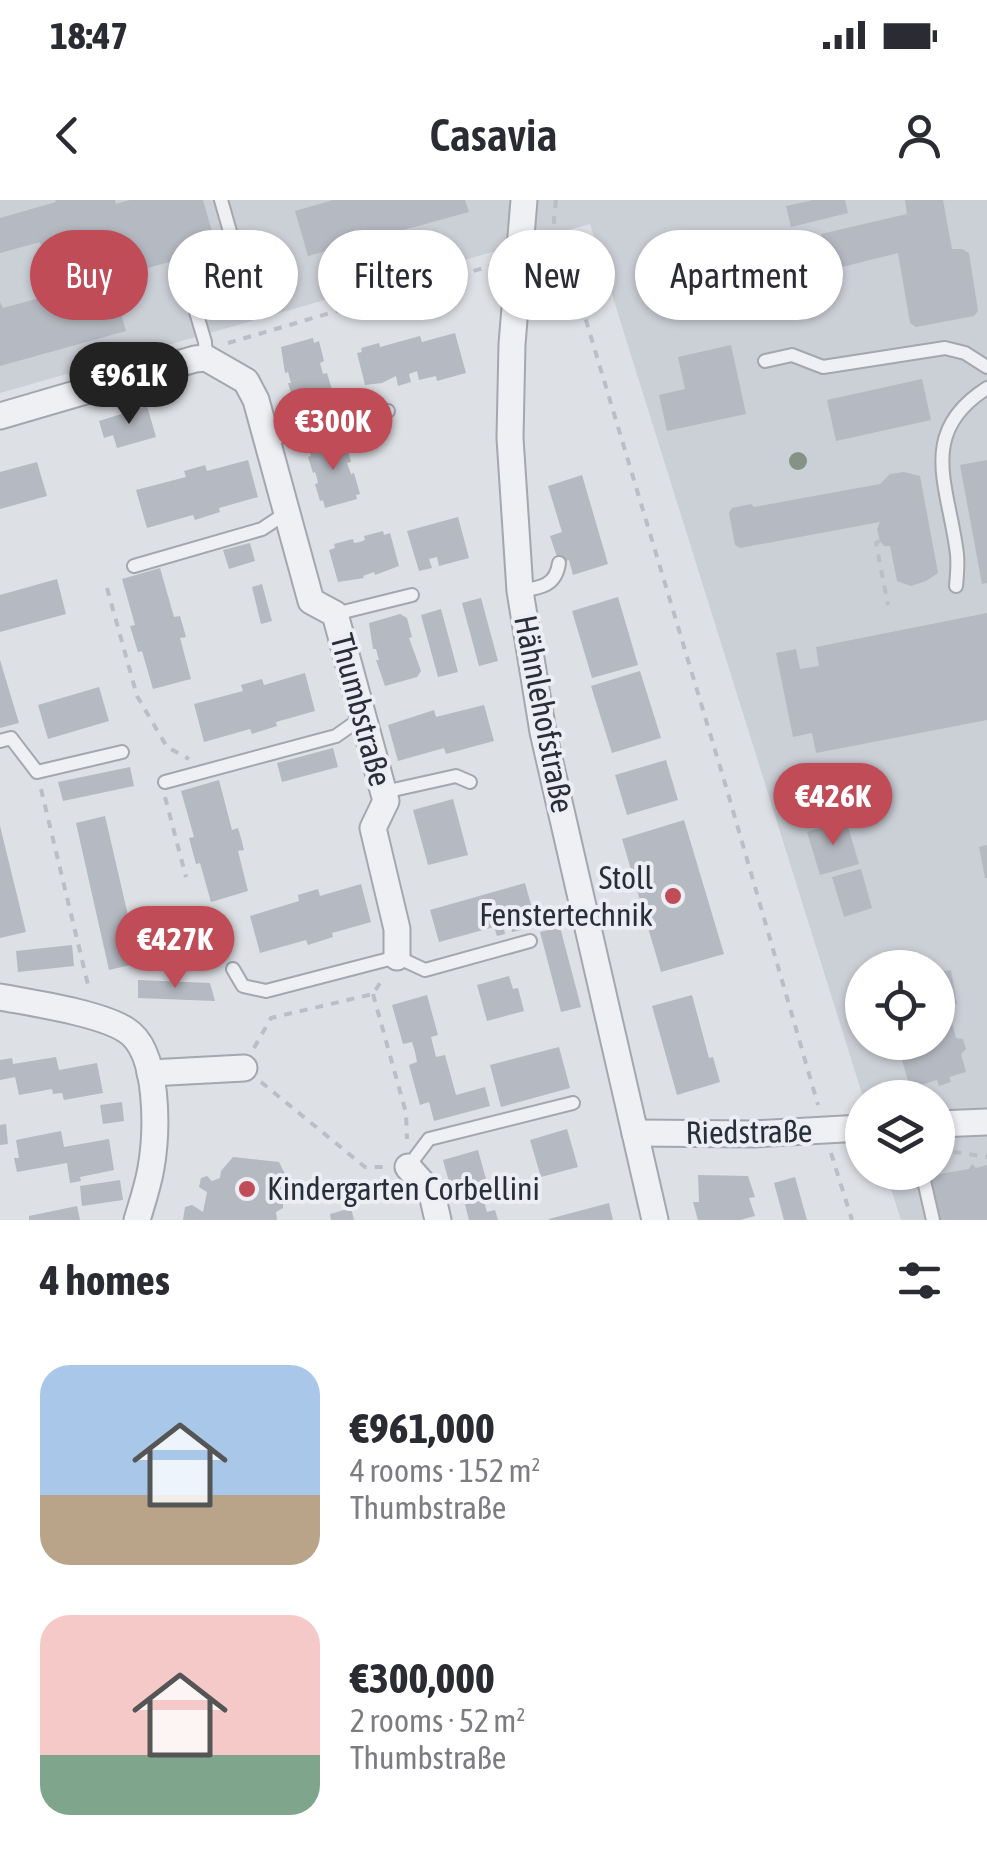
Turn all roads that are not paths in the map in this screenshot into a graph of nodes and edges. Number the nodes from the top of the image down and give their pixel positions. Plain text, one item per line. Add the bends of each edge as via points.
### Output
1 (221, 200) edge
2 (524, 200) edge
3 (210, 360) junction
4 (764, 361) dead end
5 (987, 367) edge
6 (987, 388) edge
7 (388, 410) dead end
8 (0, 416) edge
9 (268, 440) junction
10 (286, 513) junction
11 (558, 564) dead end
12 (134, 566) dead end
13 (956, 586) dead end
14 (520, 591) junction
15 (412, 595) dead end
16 (335, 614) junction
17 (363, 717) junction
18 (0, 741) edge
19 (122, 752) dead end
20 (165, 782) road end
21 (470, 782) dead end
22 (384, 792) junction
23 (530, 941) dead end
24 (396, 957) junction
25 (233, 969) dead end
26 (0, 997) edge
27 (244, 1068) road end
28 (150, 1074) junction
29 (573, 1103) dead end
30 (987, 1122) edge
31 (955, 1123) edge
32 (845, 1129) edge
33 (635, 1133) junction
34 (408, 1167) joint
35 (926, 1190) edge
36 (137, 1220) edge
37 (438, 1220) edge
38 (654, 1220) edge
39 (932, 1220) edge

1 - 3 lane via 241,270 188,286
2 - 14 street, Hähnlehofstraße via 510,438
3 - 8 street
3 - 9 street, Thumbstraße via 246,381
4 - 5 lane via 792,355 823,367 946,348
6 - 13 lane via 956,414 941,457
7 - 9 lane
9 - 10 street, Thumbstraße
10 - 12 lane via 262,529
10 - 16 street, Thumbstraße via 311,602
11 - 14 lane via 549,584
14 - 33 street, Hähnlehofstraße via 543,732
15 - 16 lane
16 - 17 street, Thumbstraße
17 - 20 lane via 336,736
17 - 22 street, Thumbstraße
18 - 19 lane via 12,738 37,772
21 - 22 lane via 456,776
22 - 24 street, Thumbstraße via 373,828 397,929
23 - 24 lane via 425,970
24 - 25 lane via 266,991 243,986
26 - 28 street via 126,1030 141,1044
27 - 28 street
28 - 36 street via 155,1140
29 - 34 lane via 429,1138
30 - 31 street
32 - 33 street, Riedstraße
33 - 38 street, Hähnlehofstraße
34 - 37 street via 432,1194
35 - 39 lane

